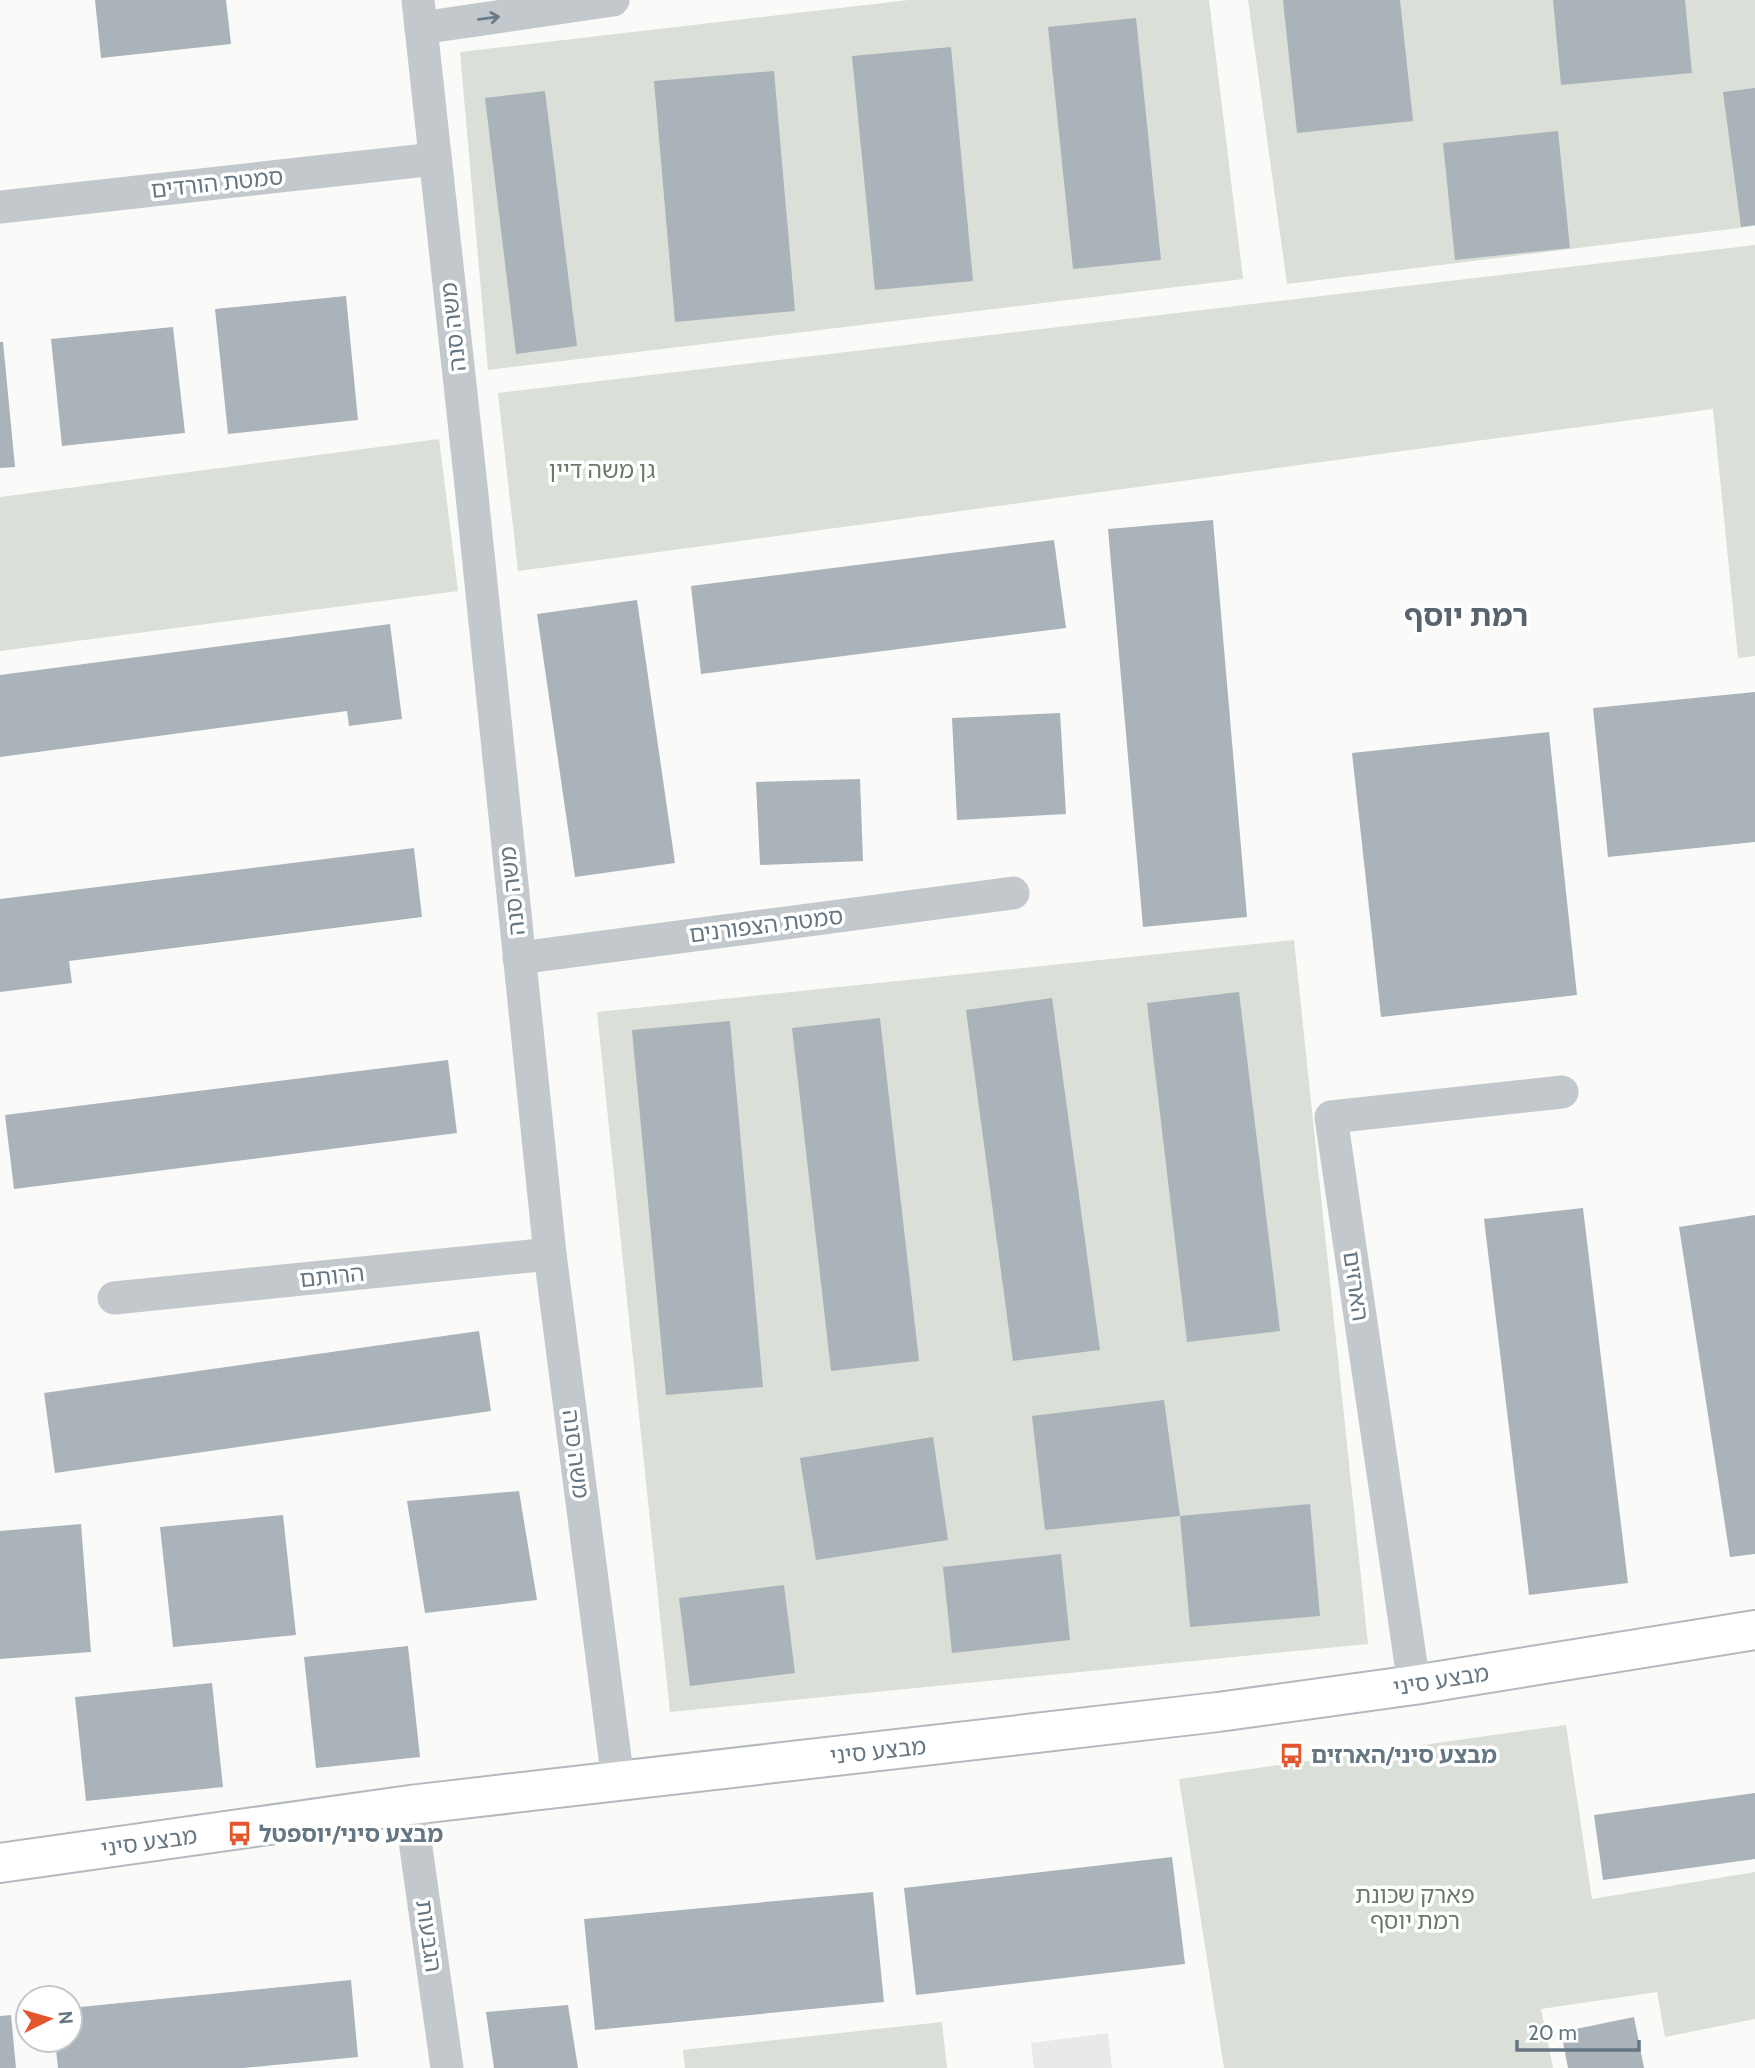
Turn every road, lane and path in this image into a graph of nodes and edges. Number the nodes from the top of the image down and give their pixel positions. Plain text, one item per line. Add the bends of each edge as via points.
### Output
1 (613, 0) edge
2 (420, 14) edge
3 (435, 159) junction
4 (0, 207) edge
5 (1013, 893) dead end
6 (519, 958) junction
7 (1562, 1092) dead end
8 (551, 1254) junction
9 (114, 1298) dead end
10 (1755, 1630) edge
11 (1414, 1685) junction
12 (618, 1780) junction
13 (410, 1805) junction
14 (0, 1863) edge
15 (447, 2068) edge

2 -> 1 street
2 - 3 street, משה סנה
3 - 4 street, סמטת הורדים
3 - 6 street, משה סנה
5 - 6 street, סמטת הצפורנים
6 - 8 street, משה סנה
7 - 11 street, הארזים via 1331,1117
8 - 9 street, הרותם
8 - 12 street, משה סנה
10 - 11 street, מבצע סיני
11 - 12 street, מבצע סיני via 1218,1712
12 - 13 street, מבצע סיני
13 - 14 street, מבצע סיני
13 - 15 street, הגבעות

